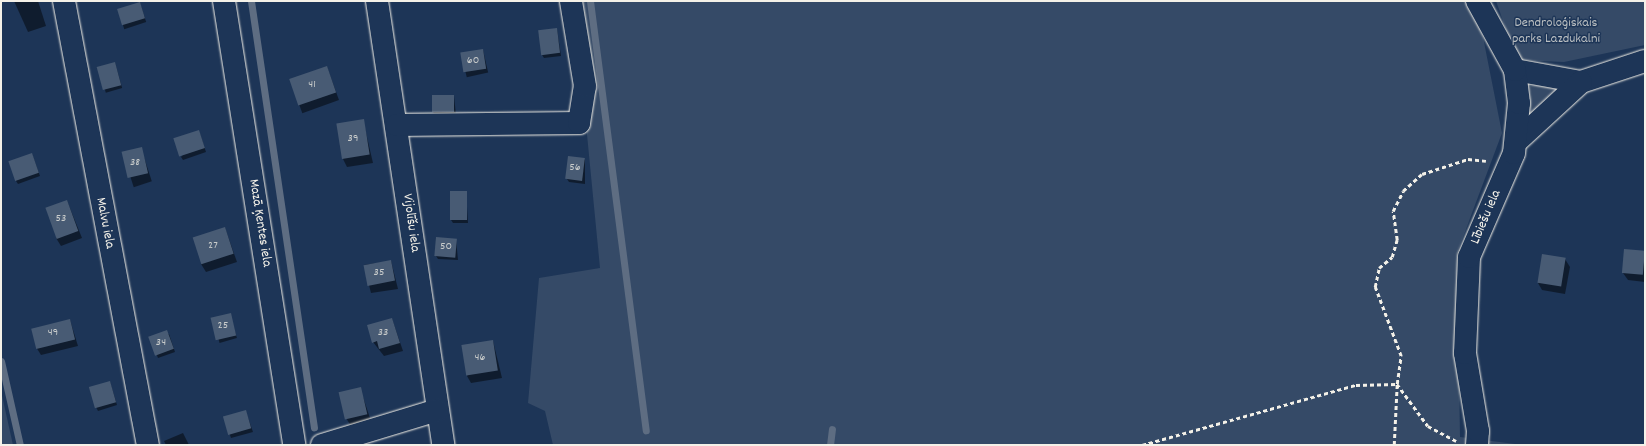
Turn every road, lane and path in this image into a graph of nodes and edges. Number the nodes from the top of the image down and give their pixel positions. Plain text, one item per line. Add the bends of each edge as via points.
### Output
1 (64, 1) edge
2 (224, 1) edge
3 (377, 1) edge
4 (571, 1) edge
5 (1477, 1) edge
6 (1645, 61) edge
7 (1515, 70) junction
8 (1581, 82) junction
9 (397, 125) junction
10 (1516, 142) junction
11 (1507, 169) junction
12 (1396, 384) junction
13 (437, 410) junction
14 (148, 445) edge
15 (294, 445) edge
16 (322, 445) edge
17 (443, 445) edge
18 (1142, 445) edge
19 (1394, 445) edge
20 (1463, 445) edge
21 (1477, 445) edge

1 - 14 street, Malvu iela
2 - 15 street, Mazā Ķentes iela
3 - 9 street, Vijolīšu iela
4 - 9 street via 585,86 579,123
5 - 7 street, Lībiešu iela
6 - 8 street
7 - 8 street
7 - 10 street, Lībiešu iela via 1519,103
8 - 10 street
9 - 13 street, Vijolīšu iela
10 - 11 street, Lībiešu iela
11 - 12 path via 1483,160 1468,159 1422,174 1403,191 1393,211 1397,240 1392,257 1379,268 1375,287 1401,356
11 - 21 street, Lībiešu iela via 1469,258 1464,353 1478,431
12 - 18 path via 1356,385
12 - 19 path
12 - 20 path via 1428,426
13 - 16 street
13 - 17 street, Vijolīšu iela

